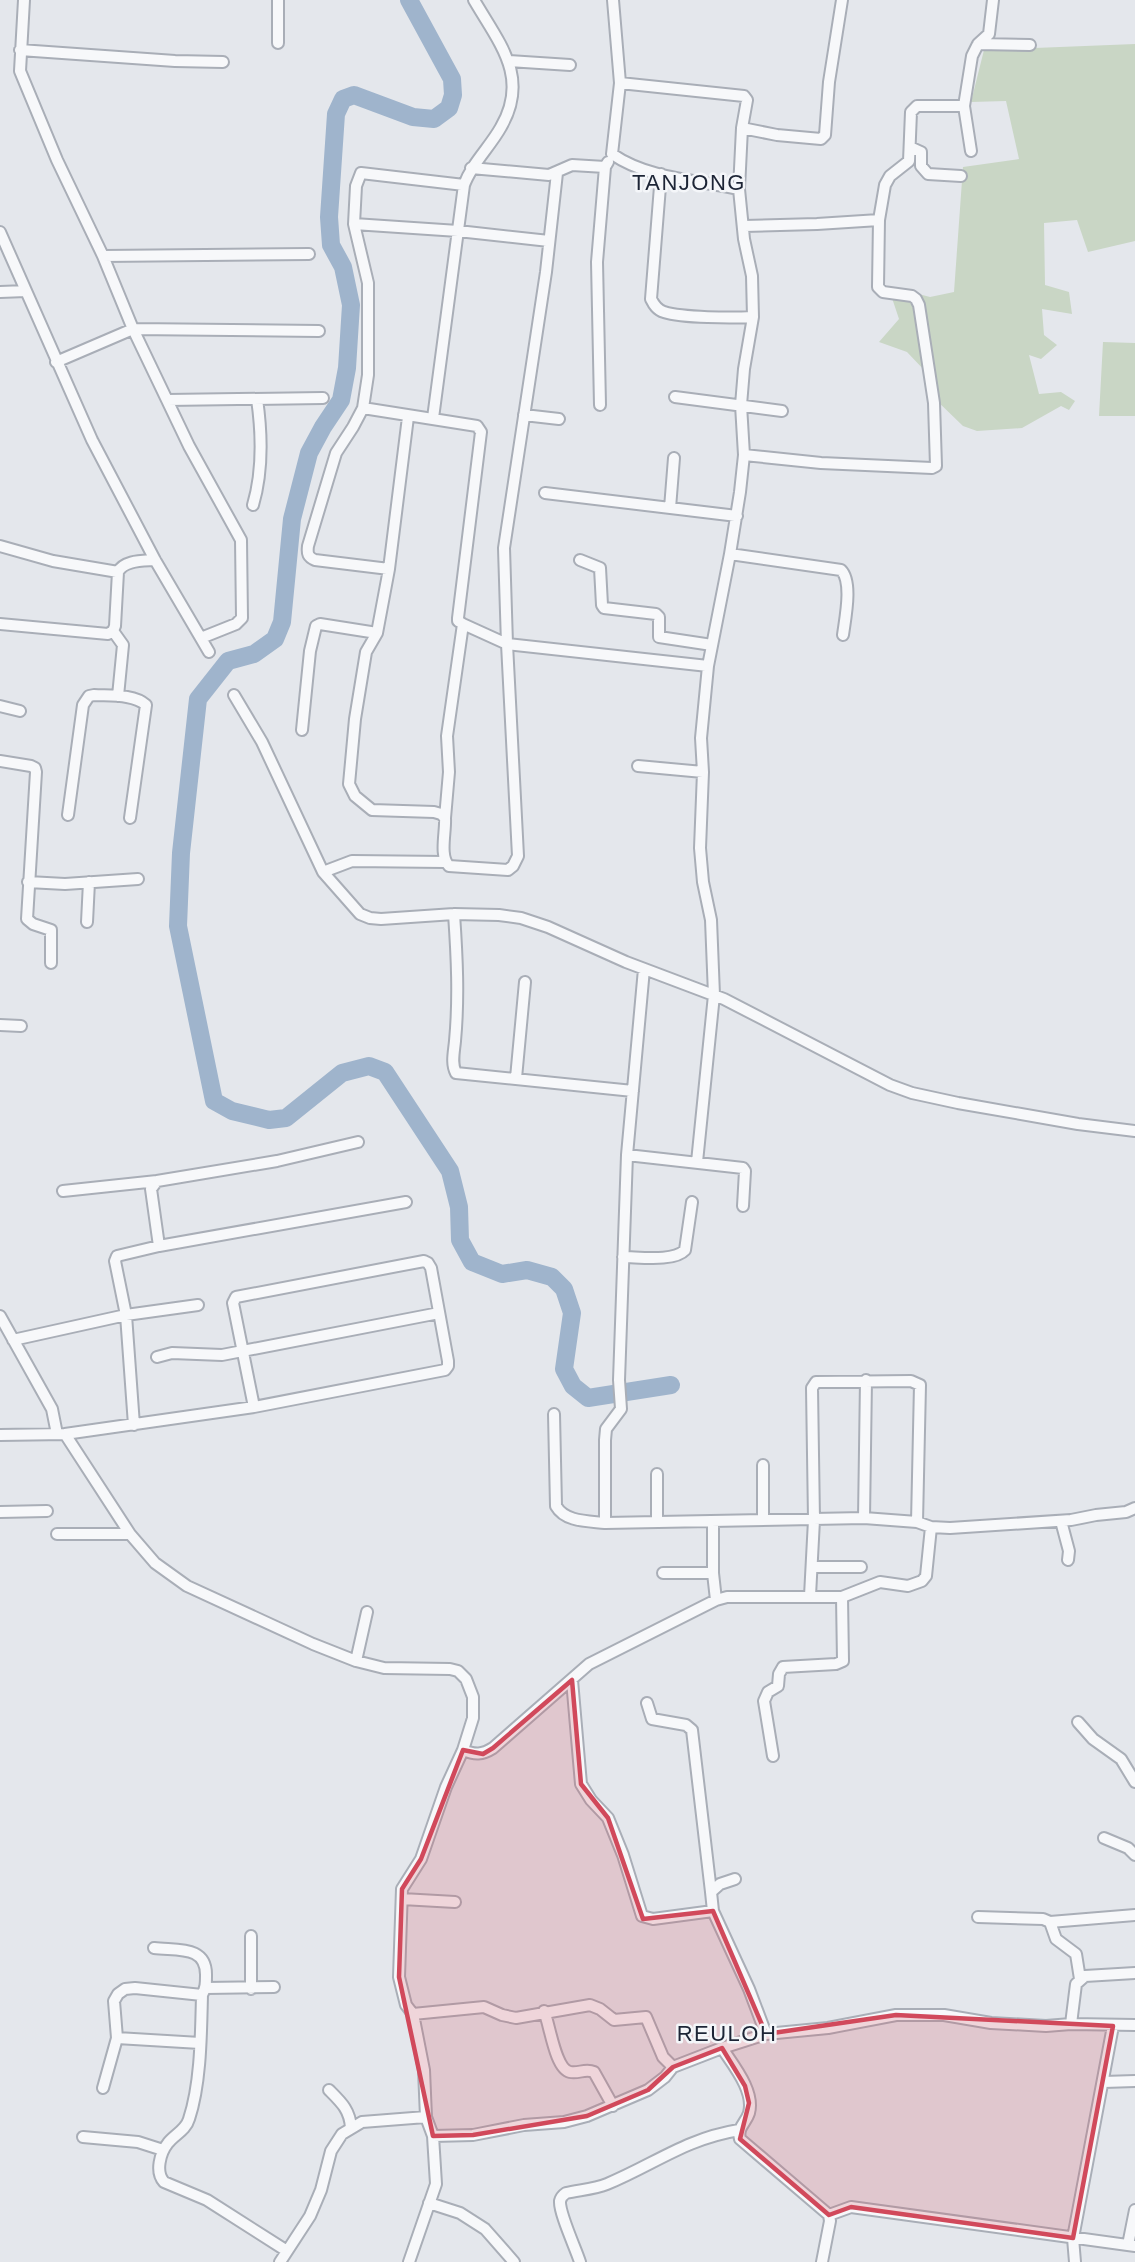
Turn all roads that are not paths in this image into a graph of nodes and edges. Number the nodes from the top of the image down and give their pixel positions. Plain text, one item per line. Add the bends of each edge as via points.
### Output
1 (24, 0) edge
2 (278, 0) edge
3 (474, 0) edge
4 (613, 0) edge
5 (842, 0) edge
6 (993, 0) edge
7 (278, 43) dead end
8 (978, 44) junction
9 (1030, 45) dead end
10 (20, 50) junction
11 (508, 61) junction
12 (223, 62) dead end
13 (570, 65) dead end
14 (620, 83) junction
15 (964, 106) junction
16 (742, 128) junction
17 (910, 147) junction
18 (971, 151) dead end
19 (612, 154) junction
20 (605, 167) junction
21 (471, 168) junction
22 (558, 173) junction
23 (661, 174) junction
24 (961, 176) dead end
25 (464, 185) junction
26 (739, 189) junction
27 (879, 220) junction
28 (354, 225) junction
29 (744, 226) junction
30 (458, 231) junction
31 (0, 232) edge
32 (549, 241) junction
33 (309, 254) dead end
34 (103, 256) junction
35 (26, 291) junction
36 (0, 292) edge
37 (753, 317) junction
38 (133, 329) junction
39 (319, 332) dead end
40 (56, 362) junction
41 (675, 397) dead end
42 (323, 398) dead end
43 (257, 399) junction
44 (167, 400) junction
45 (600, 405) dead end
46 (741, 405) junction
47 (363, 408) junction
48 (782, 411) dead end
49 (524, 415) junction
50 (408, 417) junction
51 (433, 417) junction
52 (559, 419) dead end
53 (744, 455) junction
54 (674, 458) dead end
55 (545, 493) dead end
56 (254, 505) dead end
57 (669, 508) junction
58 (737, 516) junction
59 (0, 546) edge
60 (730, 554) junction
61 (155, 560) junction
62 (580, 560) dead end
63 (389, 569) junction
64 (118, 572) junction
65 (0, 624) edge
66 (463, 624) junction
67 (113, 631) junction
68 (377, 633) junction
69 (843, 635) dead end
70 (201, 638) junction
71 (507, 644) junction
72 (712, 645) junction
73 (209, 652) dead end
74 (708, 666) junction
75 (234, 695) dead end
76 (118, 696) junction
77 (0, 706) edge
78 (20, 711) dead end
79 (302, 730) dead end
80 (0, 761) edge
81 (639, 766) dead end
82 (703, 772) junction
83 (68, 815) dead end
84 (130, 818) dead end
85 (445, 818) junction
86 (445, 862) junction
87 (322, 872) junction
88 (138, 879) dead end
89 (28, 882) junction
90 (89, 882) junction
91 (454, 914) junction
92 (87, 922) dead end
93 (51, 963) dead end
94 (644, 969) junction
95 (525, 982) dead end
96 (714, 995) junction
97 (0, 1025) edge
98 (21, 1026) dead end
99 (516, 1078) junction
100 (633, 1091) junction
101 (1135, 1131) edge
102 (358, 1143) dead end
103 (627, 1155) junction
104 (698, 1162) junction
105 (157, 1180) junction
106 (63, 1191) dead end
107 (406, 1202) dead end
108 (692, 1202) dead end
109 (743, 1206) dead end
110 (159, 1246) junction
111 (623, 1257) junction
112 (198, 1305) dead end
113 (439, 1313) junction
114 (0, 1316) edge
115 (126, 1316) junction
116 (13, 1340) junction
117 (243, 1351) junction
118 (157, 1357) dead end
119 (866, 1380) junction
120 (254, 1407) junction
121 (554, 1414) dead end
122 (134, 1425) junction
123 (61, 1434) junction
124 (0, 1435) edge
125 (763, 1465) dead end
126 (657, 1474) dead end
127 (1135, 1508) edge
128 (47, 1511) dead end
129 (0, 1512) edge
130 (864, 1518) junction
131 (763, 1520) junction
132 (814, 1520) junction
133 (1066, 1520) junction
134 (657, 1522) junction
135 (713, 1522) junction
136 (917, 1522) junction
137 (605, 1523) junction
138 (931, 1527) junction
139 (57, 1534) dead end
140 (130, 1534) junction
141 (1068, 1560) dead end
142 (861, 1566) dead end
143 (813, 1567) junction
144 (712, 1572) junction
145 (663, 1573) dead end
146 (810, 1596) junction
147 (842, 1597) junction
148 (716, 1600) junction
149 (367, 1612) dead end
150 (356, 1661) junction
151 (572, 1680) junction
152 (646, 1703) dead end
153 (1078, 1722) dead end
154 (463, 1750) junction
155 (773, 1756) dead end
156 (1135, 1782) edge
157 (1104, 1838) dead end
158 (1135, 1855) edge
159 (735, 1879) dead end
160 (711, 1892) junction
161 (402, 1899) junction
162 (455, 1902) dead end
163 (713, 1911) junction
164 (1135, 1916) edge
165 (978, 1917) dead end
166 (1050, 1922) junction
167 (251, 1936) dead end
168 (153, 1948) dead end
169 (1135, 1973) edge
170 (1080, 1979) junction
171 (274, 1987) dead end
172 (251, 1989) junction
173 (204, 1992) junction
174 (544, 2012) junction
175 (413, 2014) junction
176 (1071, 2024) junction
177 (1135, 2025) edge
178 (1113, 2026) junction
179 (766, 2034) junction
180 (117, 2038) junction
181 (200, 2043) junction
182 (722, 2048) junction
183 (673, 2067) junction
184 (1135, 2081) edge
185 (1104, 2082) junction
186 (103, 2088) dead end
187 (329, 2090) dead end
188 (613, 2106) junction
189 (426, 2117) junction
190 (351, 2128) junction
191 (739, 2130) junction
192 (433, 2136) junction
193 (83, 2137) dead end
194 (164, 2150) junction
195 (429, 2203) junction
196 (1135, 2210) edge
197 (829, 2215) junction
198 (1073, 2238) junction
199 (1132, 2246) edge
200 (287, 2252) junction
201 (280, 2262) edge
202 (409, 2262) edge
203 (514, 2262) edge
204 (580, 2262) edge
205 (822, 2262) edge
206 (1075, 2262) edge

1 - 10 street
2 - 7 street
3 - 11 street
4 - 14 street
5 - 16 street via 824,138
6 - 8 street via 989,34
8 - 9 street
8 - 15 street via 971,60
10 - 12 street
10 - 34 street via 24,81
11 - 13 street
11 - 21 street via 514,83 509,108 501,127
14 - 16 street via 744,96 747,100
14 - 19 street
15 - 17 street via 927,105 914,109
15 - 18 street
16 - 26 street
17 - 24 street via 921,152 921,166 928,174
17 - 27 street via 909,160 885,185
19 - 20 street
19 - 23 street
20 - 22 street via 572,165
20 - 45 street via 597,262
21 - 22 street
21 - 25 street
22 - 32 street
23 - 26 street
23 - 37 street via 651,299 654,306 662,312 678,314
25 - 28 street via 361,173 356,186
25 - 30 street
26 - 29 street
27 - 29 street
27 - 53 street via 878,287 912,296 919,305 934,403 936,466 821,463
28 - 30 street
28 - 47 street via 368,283 370,355
29 - 37 street via 752,276
30 - 32 street
30 - 51 street
31 - 35 street
32 - 49 street
33 - 34 street
34 - 38 street
35 - 36 street
35 - 40 street
37 - 46 street
38 - 39 street
38 - 40 street
38 - 44 street
40 - 61 street
41 - 46 street
42 - 43 street
43 - 44 street
43 - 56 street via 261,428 259,487
44 - 70 street via 241,540 242,618
46 - 48 street
46 - 53 street
47 - 50 street
47 - 63 street via 336,453 308,553 315,560
49 - 52 street
49 - 71 street via 504,548
50 - 51 street
50 - 63 street
51 - 66 street via 477,426 481,432 458,618
53 - 58 street
54 - 57 street
55 - 57 street
57 - 58 street
58 - 60 street
59 - 64 street via 53,561
60 - 69 street via 841,570 848,584
60 - 72 street
61 - 64 street via 123,565
61 - 70 street
62 - 72 street via 600,568 604,608 656,614 659,637
63 - 68 street
64 - 67 street
65 - 67 street via 102,634
66 - 71 street
66 - 85 street via 447,736
67 - 76 street via 123,645
68 - 79 street via 316,626
68 - 85 street via 366,652 349,784 355,796 372,810 434,812
70 - 73 street
71 - 74 street
71 - 86 street via 517,861 508,870 454,868
72 - 74 street
74 - 82 street via 701,738
75 - 87 street via 262,742
76 - 83 street via 94,695 85,700
76 - 84 street via 146,705
77 - 78 street
80 - 89 street via 31,766 36,772
81 - 82 street
82 - 96 street via 700,854 711,920
85 - 86 street
86 - 87 street via 352,861
87 - 91 street via 360,914 370,918
88 - 90 street
89 - 90 street
89 - 93 street via 27,920 51,930
90 - 92 street
91 - 94 street via 521,918
91 - 99 street via 459,978 453,1069 463,1075
94 - 96 street
94 - 100 street
95 - 99 street
96 - 101 street via 912,1093 1045,1119
96 - 104 street
97 - 98 street
99 - 100 street
100 - 103 street
102 - 105 street
103 - 104 street
103 - 111 street
104 - 109 street via 745,1169
105 - 106 street
105 - 110 street via 151,1189
107 - 110 street
108 - 111 street via 682,1254
110 - 115 street via 116,1258
111 - 137 street via 621,1404 619,1414 606,1429
112 - 115 street
113 - 117 street
113 - 117 street via 431,1268 424,1261 241,1295 233,1303
113 - 120 street via 448,1362 445,1370
114 - 116 street
115 - 116 street
115 - 122 street
116 - 123 street via 52,1409
117 - 118 street
117 - 120 street
119 - 130 street
119 - 132 street via 826,1380 813,1384
119 - 136 street via 911,1381 920,1385
120 - 122 street
121 - 137 street via 555,1506 572,1518
122 - 123 street
123 - 124 street
123 - 140 street
125 - 131 street
126 - 134 street
127 - 133 street
128 - 129 street
130 - 132 street
130 - 136 street
131 - 132 street
131 - 135 street
132 - 143 street
133 - 138 street
133 - 141 street
134 - 135 street
134 - 137 street
135 - 144 street
136 - 138 street
138 - 147 street via 926,1576 922,1581 908,1586 880,1582
139 - 140 street
140 - 150 street via 155,1563 187,1586
142 - 143 street
143 - 146 street
144 - 145 street
144 - 148 street
146 - 147 street
146 - 148 street
147 - 155 street via 843,1661 783,1667 778,1686 768,1692 764,1701
148 - 151 street via 590,1664
149 - 150 street
150 - 154 street via 384,1668 458,1671 473,1697 473,1718
151 - 154 street via 493,1748 483,1754
151 - 163 street via 580,1784 608,1818 642,1916 652,1919
152 - 160 street via 652,1719 686,1725 692,1730
153 - 156 street via 1093,1739 1121,1759
154 - 161 street via 421,1858 404,1885
157 - 158 street
159 - 160 street
160 - 163 street
161 - 162 street
161 - 175 street via 399,1977 406,2005
163 - 179 street
164 - 166 street
165 - 166 street
166 - 170 street via 1056,1939 1076,1954
167 - 172 street
168 - 173 street via 196,1953 203,1958
169 - 170 street
170 - 176 street
171 - 172 street
172 - 173 street
173 - 180 street via 125,1989 114,2001
173 - 181 street
174 - 175 street via 516,2018 484,2007
174 - 183 street via 590,2005 614,2020 646,2017 663,2057
174 - 188 street via 552,2042 566,2070 594,2072
175 - 189 street via 424,2070
176 - 178 street
176 - 179 street via 1046,2026 944,2015 896,2015 828,2028
177 - 178 street
178 - 185 street
179 - 182 street
180 - 181 street
180 - 186 street
181 - 194 street via 189,2121
182 - 183 street
182 - 191 street via 745,2086 749,2103 749,2112
183 - 188 street via 648,2090
184 - 185 street
185 - 198 street
187 - 190 street via 347,2109
188 - 192 street via 564,2122 524,2124 473,2135
189 - 190 street via 369,2121
189 - 192 street
190 - 200 street via 335,2144 316,2204
191 - 197 street via 740,2139
191 - 204 street via 702,2138 605,2185 566,2193 560,2201
192 - 195 street via 436,2184
193 - 194 street via 138,2142
194 - 200 street via 159,2168 164,2181 247,2223
195 - 202 street
195 - 203 street via 460,2213 485,2229
196 - 199 street
197 - 198 street via 851,2207
197 - 205 street
198 - 199 street
198 - 206 street
200 - 201 street

